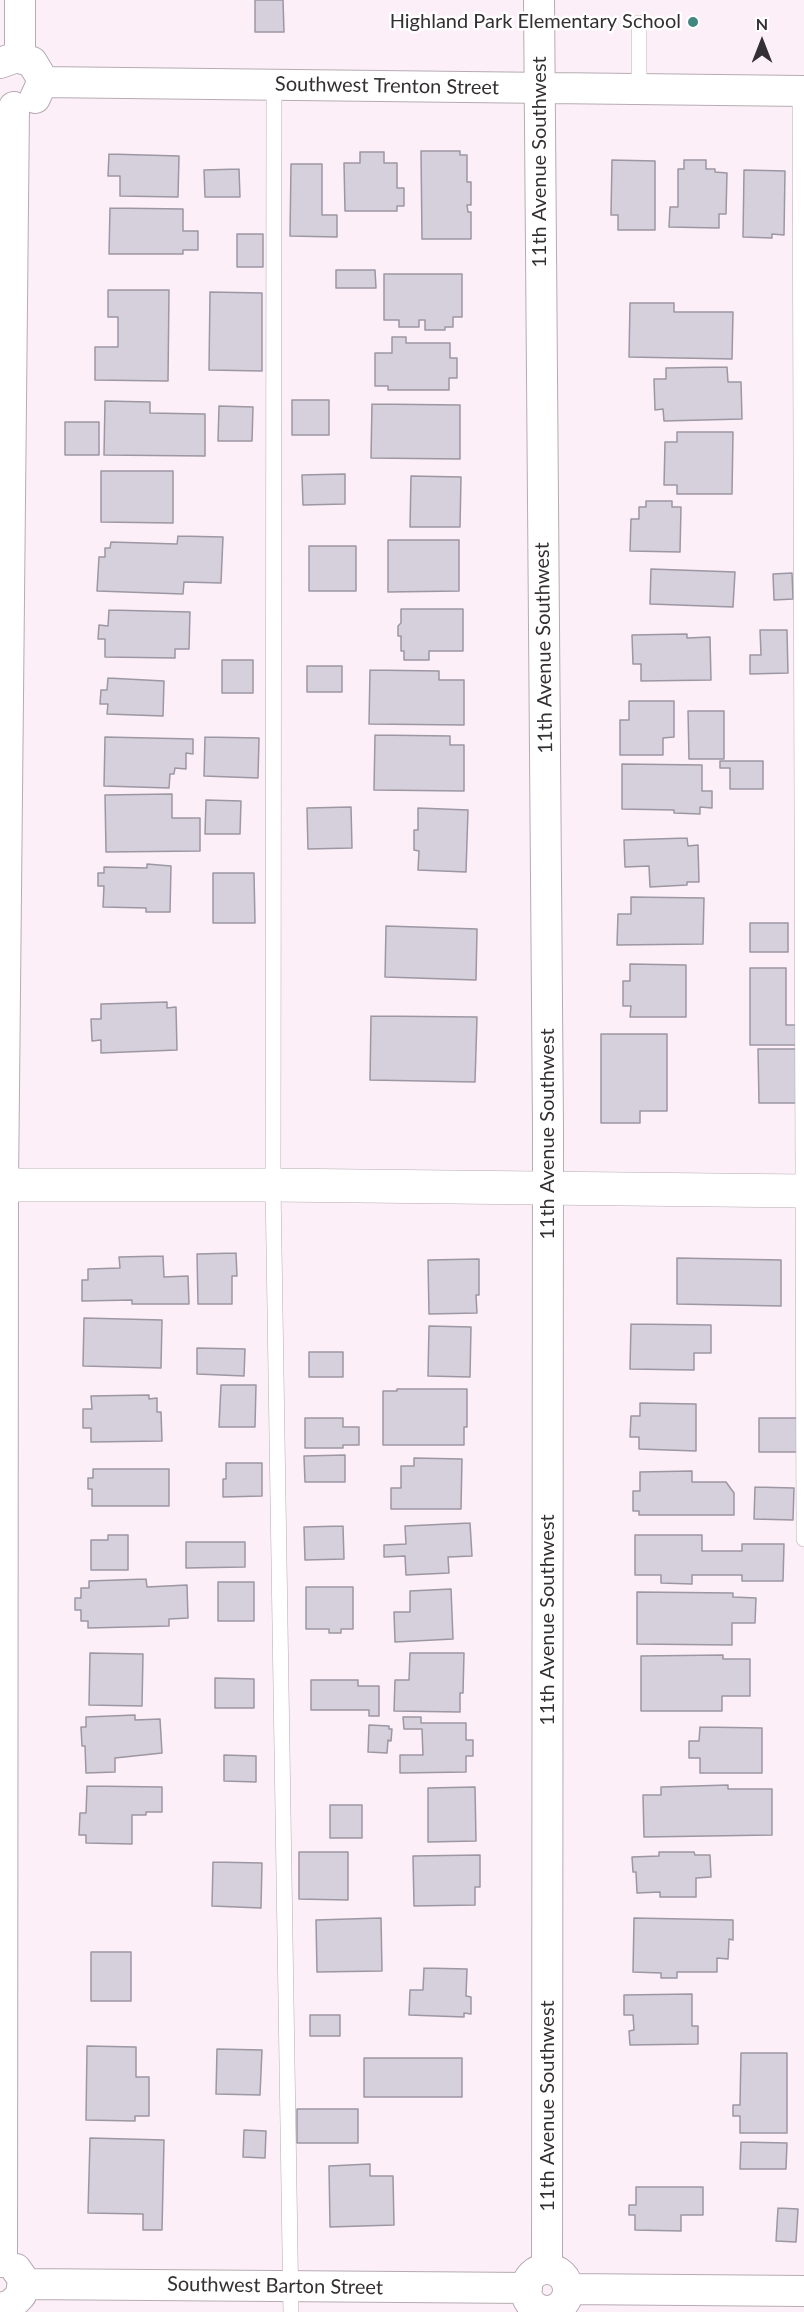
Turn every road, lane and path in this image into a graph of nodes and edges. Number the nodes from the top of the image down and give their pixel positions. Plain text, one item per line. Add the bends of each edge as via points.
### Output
1 (20, 0) edge
2 (539, 0) edge
3 (639, 23) dead end
4 (10, 60) edge
5 (41, 82) junction
6 (274, 85) junction
7 (539, 88) junction
8 (639, 89) junction
9 (802, 91) edge
10 (7, 104) edge
11 (2, 1185) edge
12 (273, 1185) junction
13 (548, 1189) junction
14 (803, 1191) edge
15 (804, 1539) edge
16 (1, 2262) edge
17 (547, 2282) junction
18 (23, 2284) junction
19 (804, 2291) edge
20 (291, 2299) edge
21 (1, 2309) edge
22 (547, 2311) edge

1 - 4 street
2 - 7 street, 11th Avenue Southwest
3 - 8 lane
4 - 5 street via 32,62
5 - 6 street, Southwest Trenton Street
5 - 10 street via 39,94 27,105
6 - 7 street, Southwest Trenton Street
6 - 12 lane
7 - 8 street, Southwest Trenton Street
7 - 13 street, 11th Avenue Southwest
8 - 9 street, Southwest Trenton Street
9 - 14 lane
10 - 11 street
11 - 12 street
11 - 16 street
12 - 13 street
12 - 20 lane
13 - 14 street
13 - 17 street, 11th Avenue Southwest
14 - 15 lane
16 - 18 street via 14,2266
17 - 19 street, Southwest Barton Street
17 - 20 street, Southwest Barton Street
17 - 22 street via 528,2298 531,2304
18 - 20 street, Southwest Barton Street
18 - 21 street via 17,2301

